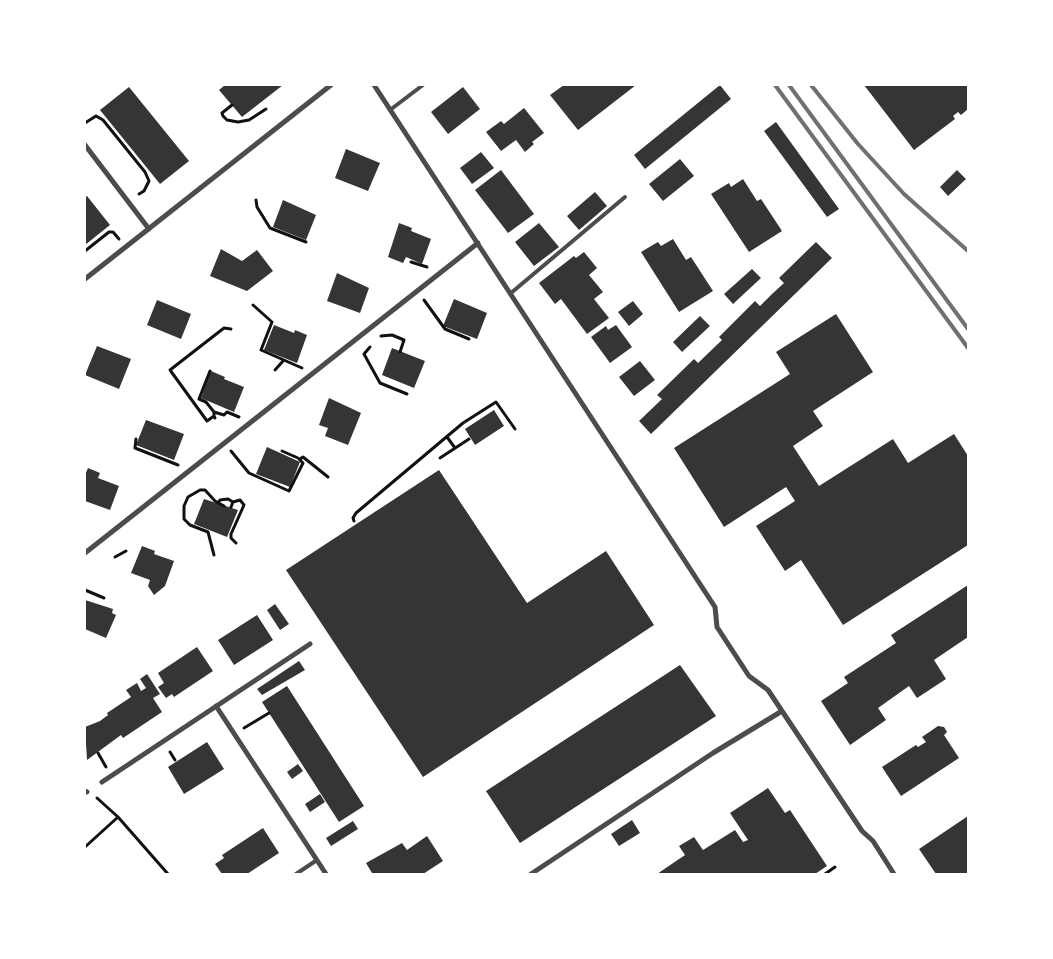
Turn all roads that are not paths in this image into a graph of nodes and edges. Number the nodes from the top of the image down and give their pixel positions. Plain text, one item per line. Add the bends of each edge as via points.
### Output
1 (331, 85) edge
2 (374, 85) edge
3 (423, 85) edge
4 (390, 110) junction
5 (85, 145) edge
6 (625, 197) dead end
7 (149, 228) junction
8 (478, 243) junction
9 (85, 280) edge
10 (511, 293) junction
11 (85, 553) edge
12 (310, 644) dead end
13 (216, 706) junction
14 (782, 711) junction
15 (102, 782) dead end
16 (317, 860) junction
17 (296, 874) edge
18 (326, 874) edge
19 (531, 874) edge
20 (894, 874) edge

1 - 7 street
2 - 4 street
3 - 4 lane
4 - 8 street
5 - 7 street
6 - 10 lane
7 - 9 street
8 - 10 street
8 - 11 street
10 - 14 street via 714,607 717,627 749,676 768,690
12 - 13 street
13 - 15 street
13 - 16 street
14 - 19 street
14 - 20 street
16 - 17 lane
16 - 18 street

